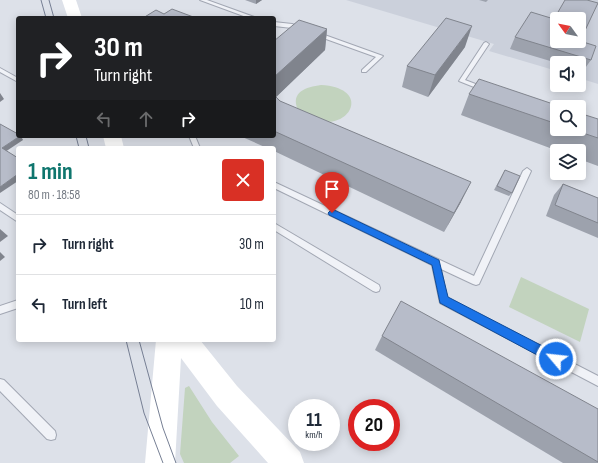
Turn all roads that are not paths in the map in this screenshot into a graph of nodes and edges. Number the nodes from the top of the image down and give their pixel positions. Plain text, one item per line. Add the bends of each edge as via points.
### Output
1 (69, 0) edge
2 (202, 0) edge
3 (74, 16) edge
4 (248, 16) edge
5 (276, 24) edge
6 (307, 31) edge
7 (314, 33) edge
8 (486, 44) dead end
9 (0, 70) edge
10 (364, 71) dead end
11 (16, 79) edge
12 (491, 91) edge
13 (527, 171) dead end
14 (276, 186) edge
15 (0, 206) edge
16 (16, 218) edge
17 (276, 227) edge
18 (436, 263) junction
19 (376, 288) dead end
20 (16, 305) edge
21 (0, 310) edge
22 (169, 342) edge
23 (186, 342) edge
24 (598, 381) edge
25 (0, 384) edge
26 (51, 436) dead end
27 (160, 463) edge
28 (289, 463) edge

1 - 3 main road
2 - 4 lane
5 - 6 lane
7 - 10 lane via 380,56
8 - 12 lane via 462,81
9 - 11 lane
13 - 18 lane via 476,280
14 - 18 lane
15 - 16 lane
17 - 19 lane
18 - 24 lane via 443,300
20 - 21 lane
22 - 27 main road
23 - 28 main road via 227,396
25 - 26 lane

